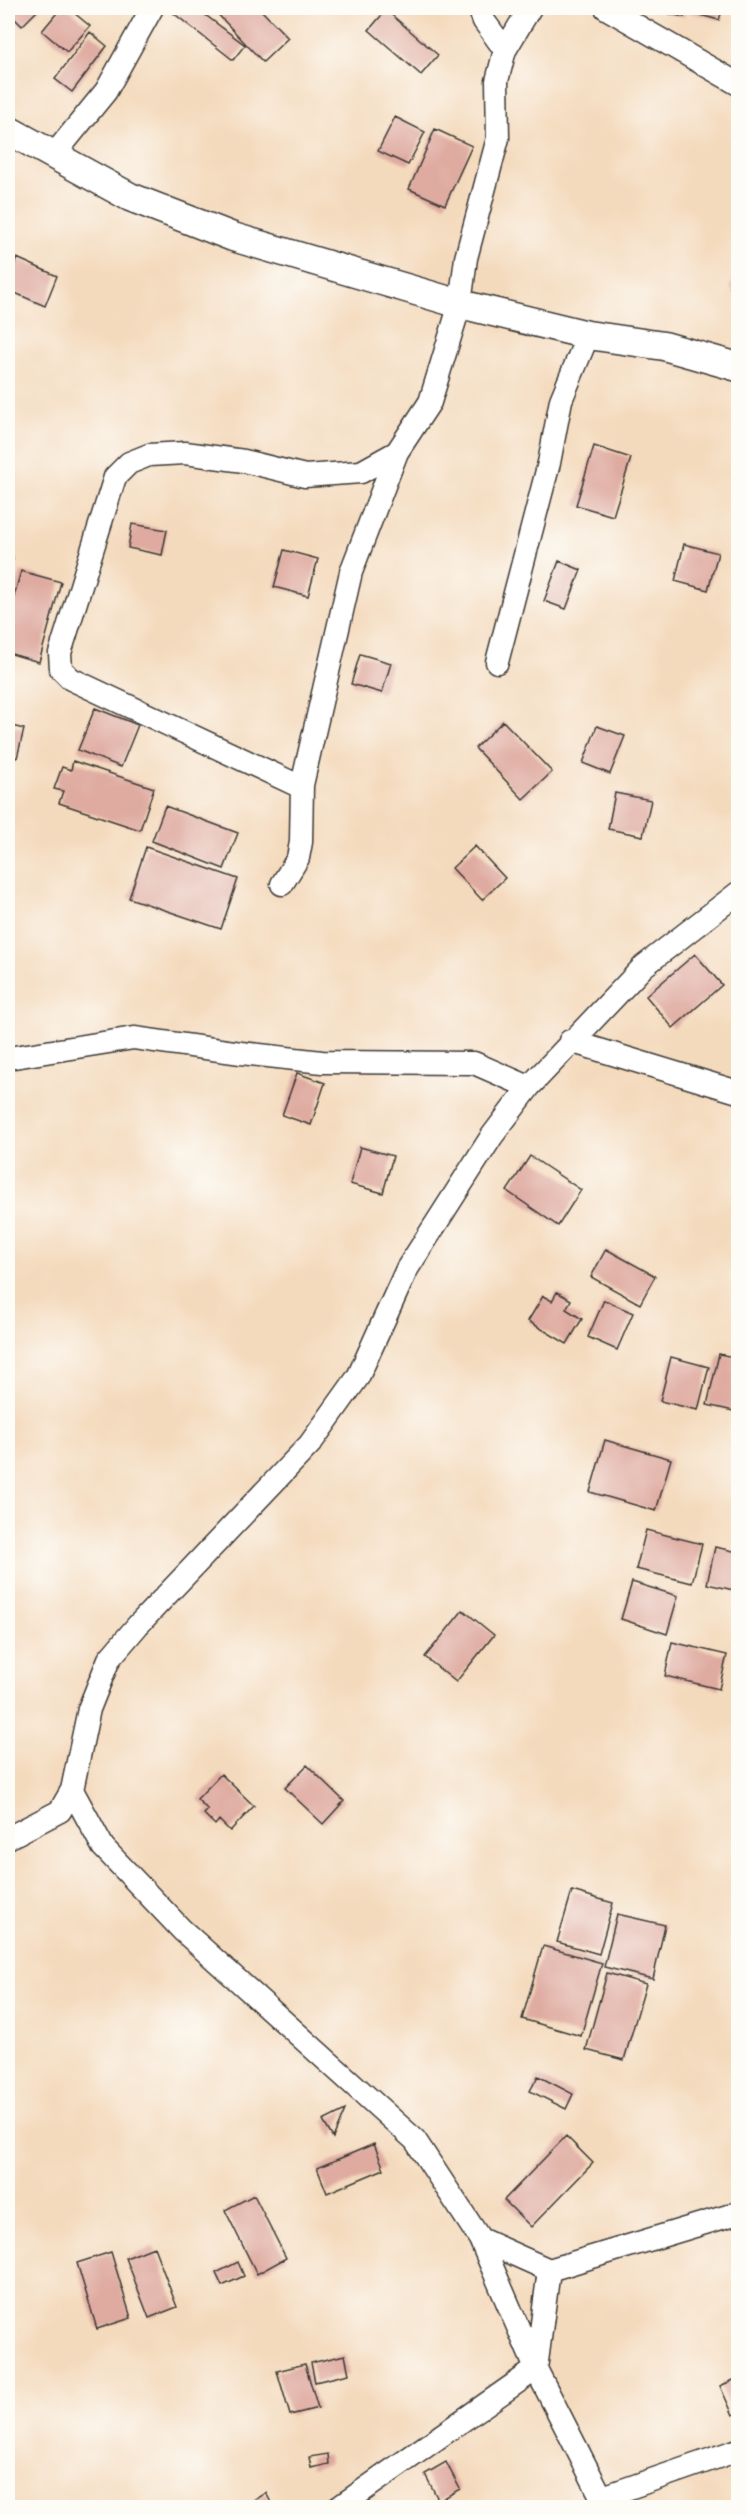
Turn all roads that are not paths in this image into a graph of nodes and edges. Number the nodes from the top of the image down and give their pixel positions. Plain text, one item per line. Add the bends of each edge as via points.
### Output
1 (152, 8) edge
2 (479, 8) edge
3 (530, 8) edge
4 (606, 8) edge
5 (505, 50) junction
6 (738, 84) edge
7 (8, 130) edge
8 (53, 156) junction
9 (460, 304) junction
10 (588, 335) junction
11 (738, 367) edge
12 (397, 453) junction
13 (497, 662) dead end
14 (301, 787) junction
15 (282, 884) dead end
16 (738, 893) edge
17 (570, 1041) junction
18 (8, 1058) edge
19 (528, 1087) junction
20 (738, 1092) edge
21 (72, 1790) junction
22 (8, 1838) edge
23 (738, 2212) edge
24 (480, 2239) junction
25 (549, 2270) junction
26 (536, 2369) junction
27 (738, 2450) edge
28 (605, 2502) edge
29 (338, 2508) edge

1 - 8 street via 106,91
2 - 5 street
3 - 5 street
4 - 6 street
5 - 9 street via 497,81 498,138 466,258
7 - 8 street
8 - 9 street via 130,197 233,237
9 - 10 street
9 - 12 street via 430,402
10 - 11 street via 664,346
10 - 13 street via 561,400 549,463
12 - 14 street via 351,572
12 - 14 street via 361,472 305,476 244,461 185,453 149,455 129,463 115,477 60,652 61,669 71,679
14 - 15 street via 298,858
16 - 17 street via 644,966
17 - 19 street
17 - 20 street
18 - 19 street via 134,1038 322,1062 474,1064
19 - 21 street via 406,1269 358,1377 310,1444 109,1659 89,1709
21 - 22 street via 60,1811
21 - 24 street via 102,1847 182,1930 415,2140
23 - 25 street
24 - 25 street
24 - 26 street
25 - 26 street
26 - 28 street
26 - 29 street
27 - 28 street

